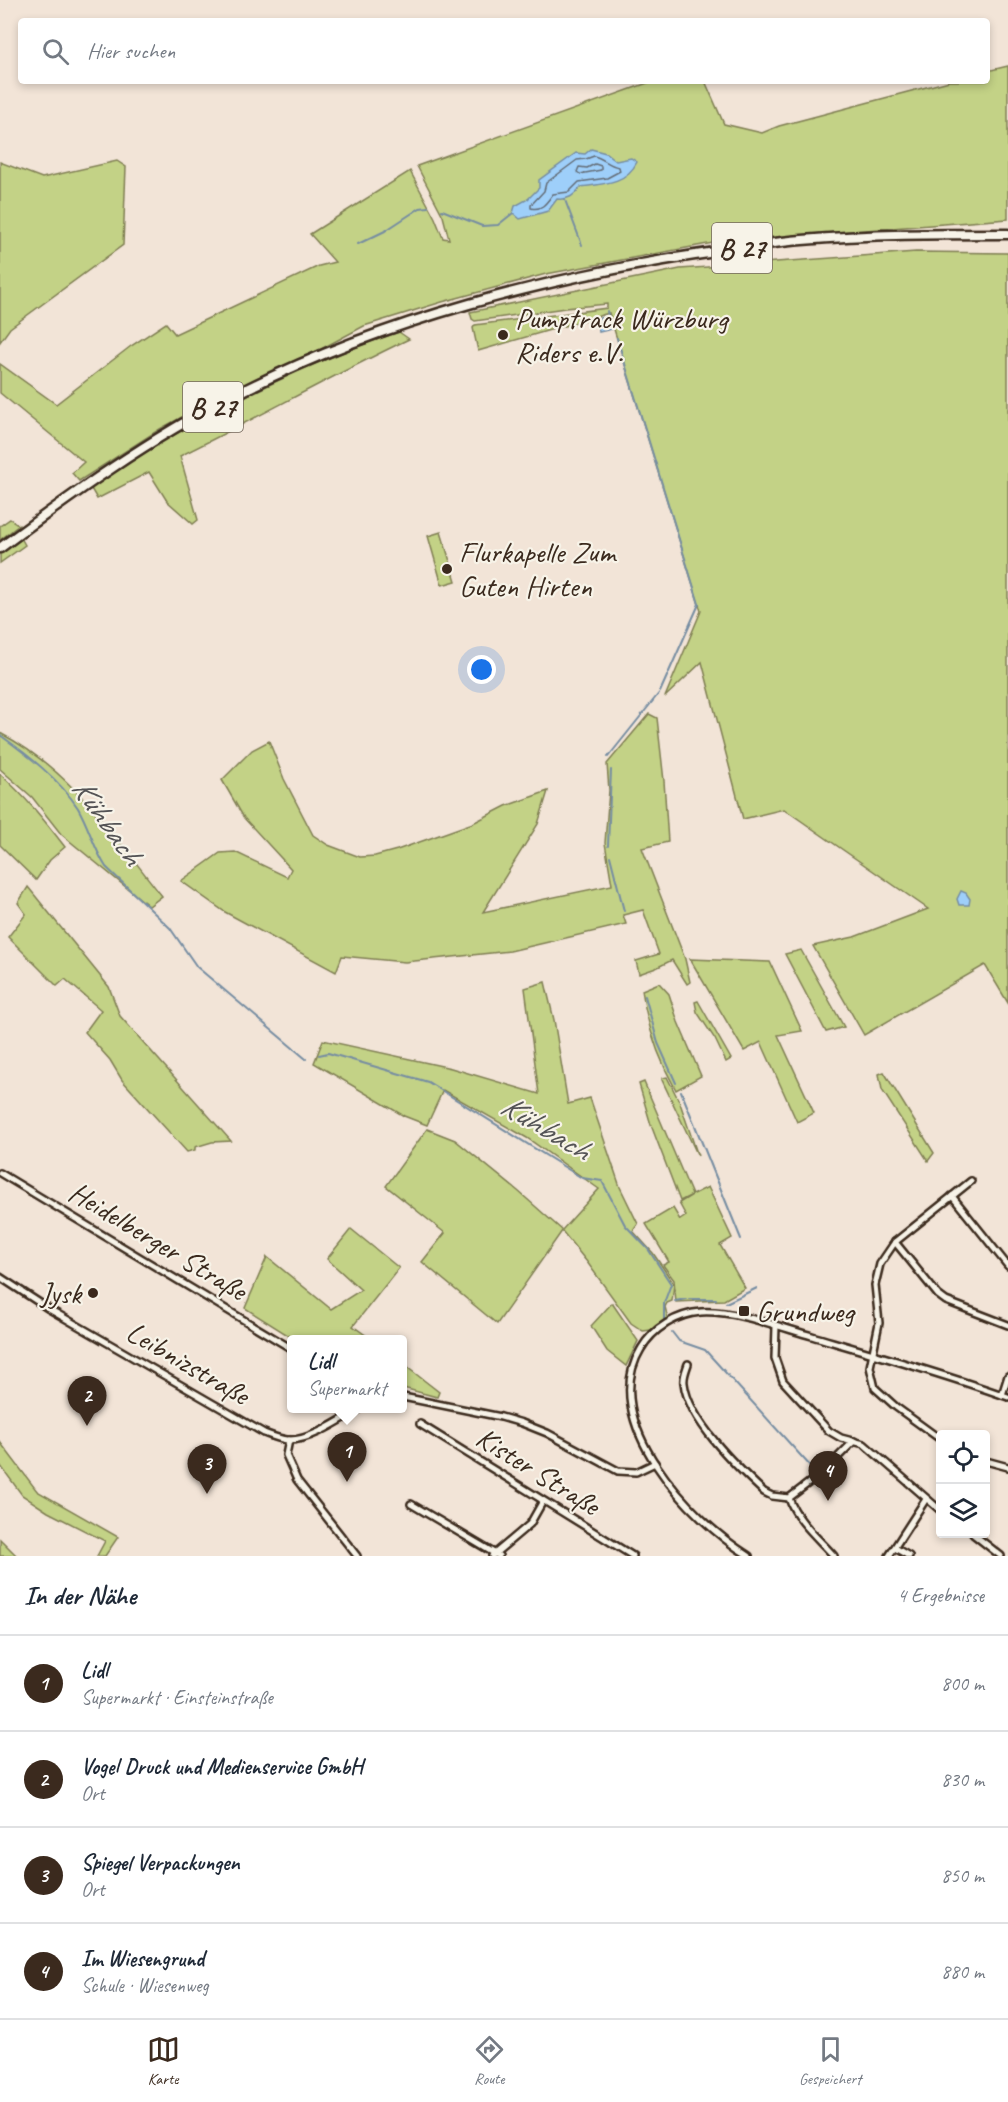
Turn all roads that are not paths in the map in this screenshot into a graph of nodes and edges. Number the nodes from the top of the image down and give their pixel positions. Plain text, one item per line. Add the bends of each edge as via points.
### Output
1 (1008, 234) edge
2 (0, 548) edge
3 (0, 1173) edge
4 (971, 1180) dead end
5 (951, 1196) junction
6 (895, 1242) junction
7 (1008, 1266) edge
8 (0, 1277) edge
9 (1008, 1325) edge
10 (776, 1326) junction
11 (287, 1347) edge
12 (872, 1354) junction
13 (688, 1364) dead end
14 (1008, 1376) edge
15 (1005, 1396) edge
16 (407, 1398) edge
17 (352, 1413) edge
18 (420, 1424) dead end
19 (936, 1436) edge
20 (289, 1440) junction
21 (854, 1441) junction
22 (990, 1462) edge
23 (655, 1463) junction
24 (1008, 1467) edge
25 (789, 1498) junction
26 (926, 1499) junction
27 (543, 1501) junction
28 (411, 1504) dead end
29 (936, 1507) edge
30 (979, 1538) edge
31 (895, 1548) junction
32 (495, 1555) edge
33 (357, 1556) edge
34 (633, 1556) edge
35 (749, 1556) edge
36 (834, 1556) edge
37 (889, 1556) edge
38 (909, 1556) edge
39 (1001, 1556) edge

1 - 2 main road, B 27 via 802,240 668,259 558,281 449,311 355,342 232,396 167,432
3 - 11 street, Heidelberger Straße
4 - 5 street
5 - 6 street
5 - 7 street
6 - 9 street via 946,1301
6 - 12 street via 884,1255 875,1285 879,1323
8 - 20 street, Leibnizstraße via 264,1433
10 - 12 street
10 - 21 street via 775,1358 783,1381 829,1431
10 - 23 street via 702,1312 672,1320 646,1341 629,1374 629,1391 643,1440
12 - 15 street
12 - 19 street via 870,1367 875,1388 882,1397
13 - 25 street via 684,1380 687,1398 702,1426 764,1492
14 - 15 street
16 - 23 street via 522,1423 618,1471 636,1472
17 - 20 street via 314,1433
18 - 27 street, Kister Straße
20 - 33 street via 286,1455 297,1480
21 - 25 street
21 - 26 street via 870,1448
22 - 24 street
23 - 35 street via 702,1520
25 - 36 street
26 - 29 street
26 - 31 street
27 - 32 street via 530,1524
27 - 34 street, Kister Straße
28 - 32 street
30 - 39 street
31 - 37 street
31 - 38 street

